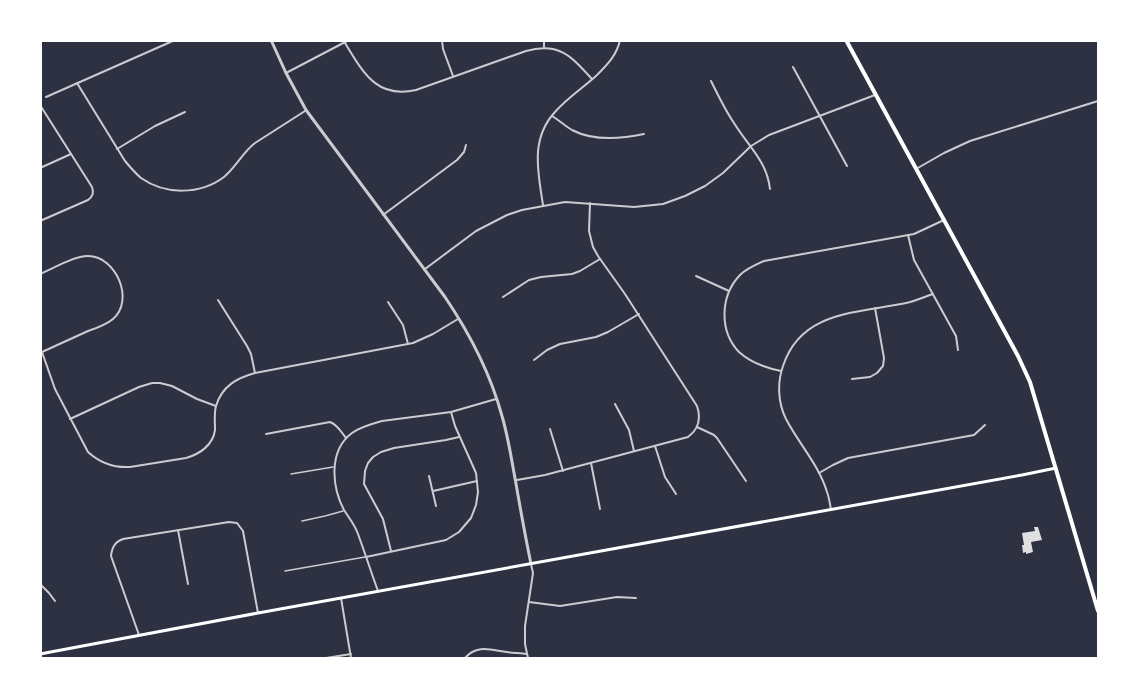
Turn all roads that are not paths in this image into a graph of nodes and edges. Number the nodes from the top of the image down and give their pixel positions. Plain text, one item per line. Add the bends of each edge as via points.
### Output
1 (175, 40) edge
2 (205, 40) edge
3 (220, 40) edge
4 (272, 40) edge
5 (349, 40) edge
6 (442, 40) edge
7 (544, 40) edge
8 (620, 40) edge
9 (848, 41) edge
10 (345, 43) junction
11 (544, 47) junction
12 (793, 67) dead end
13 (286, 73) junction
14 (453, 76) junction
15 (592, 79) junction
16 (711, 81) dead end
17 (77, 83) junction
18 (875, 95) junction
19 (46, 97) dead end
20 (1098, 101) edge
21 (40, 105) edge
22 (306, 110) junction
23 (185, 112) dead end
24 (552, 116) junction
25 (819, 116) junction
26 (644, 134) dead end
27 (466, 145) dead end
28 (751, 146) junction
29 (117, 149) junction
30 (71, 154) junction
31 (847, 166) dead end
32 (40, 168) edge
33 (915, 169) junction
34 (770, 189) dead end
35 (590, 203) junction
36 (543, 205) junction
37 (383, 215) junction
38 (944, 220) junction
39 (40, 221) edge
40 (908, 235) junction
41 (600, 259) junction
42 (424, 270) junction
43 (40, 274) edge
44 (696, 276) dead end
45 (729, 291) junction
46 (933, 294) junction
47 (503, 297) dead end
48 (218, 300) dead end
49 (388, 302) dead end
50 (875, 308) junction
51 (639, 314) junction
52 (459, 318) junction
53 (408, 345) junction
54 (958, 350) dead end
55 (41, 352) edge
56 (534, 360) dead end
57 (781, 371) junction
58 (255, 373) junction
59 (852, 380) dead end
60 (497, 399) junction
61 (615, 404) dead end
62 (216, 406) junction
63 (451, 412) junction
64 (70, 418) junction
65 (985, 425) dead end
66 (697, 427) junction
67 (550, 429) dead end
68 (266, 434) dead end
69 (459, 436) junction
70 (346, 438) junction
71 (656, 446) junction
72 (634, 451) junction
73 (591, 463) junction
74 (334, 467) junction
75 (1056, 468) junction
76 (563, 471) junction
77 (819, 473) junction
78 (291, 474) dead end
79 (429, 476) dead end
80 (516, 481) junction
81 (746, 481) dead end
82 (477, 482) junction
83 (433, 491) junction
84 (676, 494) dead end
85 (436, 506) dead end
86 (600, 509) dead end
87 (344, 510) junction
88 (831, 510) junction
89 (302, 521) dead end
90 (178, 530) junction
91 (391, 551) junction
92 (366, 557) junction
93 (531, 564) junction
94 (285, 571) dead end
95 (40, 584) edge
96 (188, 584) dead end
97 (378, 591) junction
98 (341, 598) junction
99 (636, 598) dead end
100 (55, 602) dead end
101 (529, 602) junction
102 (1098, 611) edge
103 (258, 613) junction
104 (139, 635) junction
105 (40, 654) edge
106 (351, 654) junction
107 (527, 654) junction
108 (326, 658) edge
109 (351, 658) edge
110 (465, 658) edge
111 (528, 658) edge

1 - 17 street
2 - 3 street
4 - 13 street
5 - 10 street
6 - 14 street
7 - 11 street
8 - 15 street via 615,54
9 - 18 main road
10 - 13 street
10 - 14 street via 370,80 386,89 410,91
11 - 14 street
11 - 15 street via 568,54
12 - 25 street
13 - 22 street
15 - 24 street
16 - 28 street
17 - 19 street
17 - 29 street
18 - 25 street
18 - 33 main road
20 - 33 street via 970,141
21 - 30 street
22 - 29 street via 255,142 225,176 195,190 170,190 151,183 132,170
22 - 37 street
23 - 29 street
24 - 26 street via 589,136
24 - 36 street via 538,147
25 - 28 street
25 - 31 street
27 - 37 street via 457,160
28 - 34 street via 767,172
28 - 35 street via 723,173 686,196 663,204 634,207
30 - 32 street
30 - 39 street via 92,188 92,197
33 - 38 main road
35 - 36 street
35 - 41 street via 589,231
36 - 42 street via 507,215 483,227
37 - 42 street
38 - 40 street
38 - 75 main road via 1030,382
40 - 45 street via 764,261 740,275
40 - 46 street via 914,260
41 - 47 street via 572,274 529,280
41 - 51 street
42 - 52 street
43 - 55 street via 90,256 111,268 123,297 119,312 106,323
44 - 45 street
45 - 57 street via 724,315 734,344 752,361
46 - 50 street via 909,303
46 - 54 street via 956,336
48 - 58 street via 247,346
49 - 53 street via 403,325
50 - 57 street via 814,325 797,339
50 - 59 street via 883,366 877,374
51 - 56 street via 596,337 560,344
51 - 66 street via 698,406
52 - 53 street
52 - 60 street
53 - 58 street
55 - 64 street
57 - 77 street via 780,397 786,418
58 - 62 street via 231,382
60 - 63 street
60 - 80 street
61 - 72 street
62 - 64 street via 172,386 152,383
62 - 64 street via 211,441 202,451 194,456 122,468 103,463 88,452
63 - 69 street
63 - 70 street via 381,421
65 - 77 street via 974,435 848,458
66 - 71 street via 684,438
66 - 81 street via 717,438
67 - 76 street
68 - 70 street via 330,422
69 - 82 street
69 - 91 street via 394,448 381,452 368,463 364,484 383,519
70 - 74 street
71 - 72 street
71 - 84 street via 665,477
72 - 73 street
73 - 76 street
73 - 86 street
74 - 78 lane
74 - 87 street
75 - 88 main road
75 - 102 main road
76 - 80 street
77 - 88 street
79 - 83 street
80 - 93 street
82 - 83 street
82 - 91 street via 476,505 459,532 446,540
83 - 85 street
87 - 89 lane
87 - 92 street
88 - 93 main road
90 - 96 street
90 - 103 street via 234,521 240,525
90 - 104 street via 118,541 113,546 111,556
91 - 92 street
92 - 94 lane
92 - 97 street
93 - 97 main road
93 - 101 street
95 - 100 street
97 - 98 main road
98 - 103 main road
98 - 106 street
99 - 101 street via 560,606
101 - 107 street
103 - 104 main road
104 - 105 main road
106 - 108 street
106 - 109 street
107 - 110 street via 484,648
107 - 111 street

